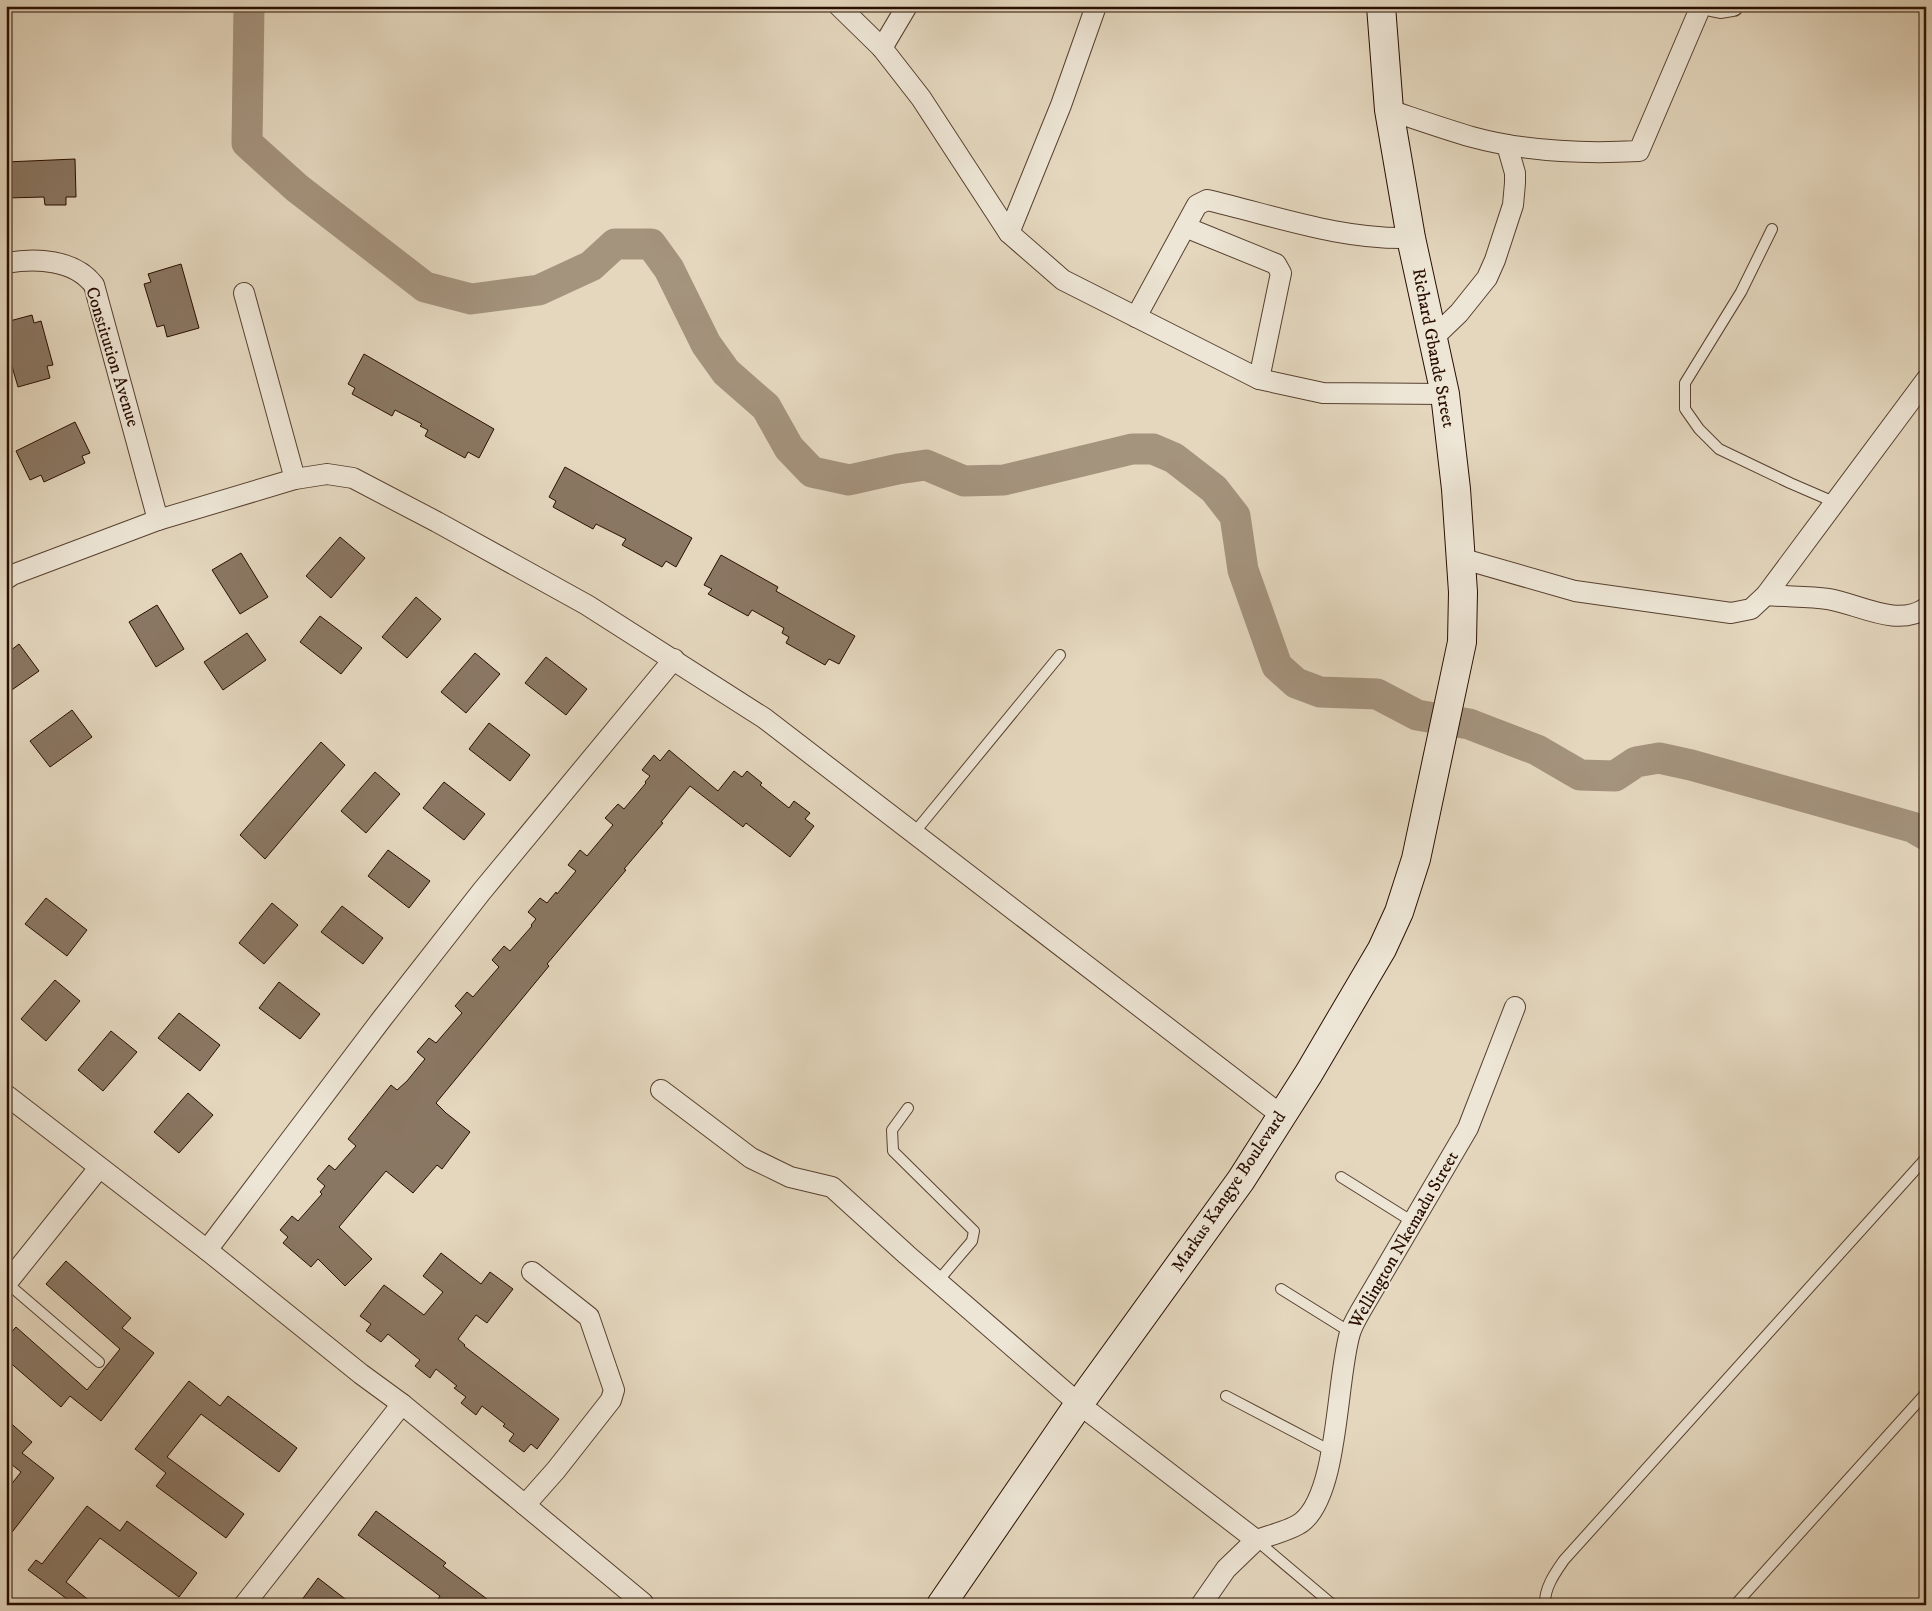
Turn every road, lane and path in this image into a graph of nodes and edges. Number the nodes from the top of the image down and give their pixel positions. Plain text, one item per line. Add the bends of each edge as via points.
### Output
1 (839, 6) edge
2 (907, 6) edge
3 (1381, 6) edge
4 (1701, 6) edge
5 (1711, 6) edge
6 (1732, 6) edge
7 (1093, 7) edge
8 (882, 48) junction
9 (1389, 110) junction
10 (1507, 144) junction
11 (1185, 227) junction
12 (1772, 230) dead end
13 (1009, 233) junction
14 (1412, 238) junction
15 (6, 263) edge
16 (244, 293) dead end
17 (1136, 317) junction
18 (1432, 339) junction
19 (1259, 379) junction
20 (1926, 380) edge
21 (1445, 394) junction
22 (295, 478) junction
23 (1834, 502) junction
24 (158, 520) junction
25 (1460, 558) junction
26 (6, 578) edge
27 (1766, 595) junction
28 (1926, 608) edge
29 (1060, 655) dead end
30 (674, 659) junction
31 (1451, 690) joint
32 (914, 833) junction
33 (1515, 1007) dead end
34 (662, 1090) dead end
35 (6, 1095) edge
36 (908, 1108) dead end
37 (1281, 1115) junction
38 (1926, 1158) edge
39 (99, 1168) junction
40 (1341, 1177) dead end
41 (1413, 1222) junction
42 (207, 1250) junction
43 (532, 1272) dead end
44 (938, 1281) junction
45 (6, 1283) edge
46 (1281, 1289) dead end
47 (1350, 1332) junction
48 (99, 1362) dead end
49 (1926, 1393) edge
50 (1226, 1396) dead end
51 (402, 1404) junction
52 (1079, 1404) junction
53 (1331, 1451) junction
54 (525, 1505) junction
55 (1256, 1540) junction
56 (643, 1603) dead end
57 (244, 1605) edge
58 (941, 1605) edge
59 (1201, 1605) edge
60 (1333, 1605) edge
61 (1545, 1605) edge
62 (1734, 1605) edge

1 - 8 street
2 - 8 street
3 - 9 street, Richard Gbande Street
4 - 10 street via 1639,151 1601,153
5 - 6 street
7 - 13 street via 1061,105
8 - 13 street via 921,98
9 - 10 street via 1473,137
9 - 14 street, Richard Gbande Street
10 - 18 street via 1515,173 1513,206 1495,260 1487,278 1460,313
11 - 14 street via 1197,204 1207,200 1354,236
11 - 17 street
11 - 19 street via 1276,264 1280,269
12 - 23 lane via 1741,292 1685,383 1685,409 1719,449
13 - 17 street via 1063,280
14 - 18 street, Richard Gbande Street
15 - 24 street, Constitution Avenue via 60,263 82,271 94,285
16 - 22 street
17 - 19 street
18 - 21 street, Richard Gbande Street
19 - 21 street via 1323,393
20 - 23 street
21 - 25 street, Richard Gbande Street
22 - 24 street
22 - 30 street via 327,474 354,478 587,605
23 - 27 street
24 - 26 street
25 - 27 street via 1575,591 1731,613 1751,609
25 - 31 street, Richard Gbande Street via 1462,642
27 - 28 street via 1828,599 1884,614 1910,616
29 - 32 lane
30 - 32 street via 764,718
30 - 42 street via 482,891
31 - 37 street, Markus Kangye Boulevard via 1416,859 1399,912 1382,949
32 - 37 street
33 - 41 street, Wellington Nkemadu Street via 1468,1128
34 - 44 street via 751,1158 790,1177 832,1187
35 - 39 street
36 - 44 lane via 892,1130 893,1151 974,1231 972,1241
37 - 52 street, Markus Kangye Boulevard via 1241,1180
38 - 61 lane via 1564,1560 1551,1579
39 - 42 street
39 - 45 street
40 - 41 lane
41 - 47 street, Wellington Nkemadu Street
42 - 51 street
43 - 54 street via 589,1317 614,1390 611,1400
44 - 52 street
45 - 48 lane
46 - 47 lane
47 - 53 street, Wellington Nkemadu Street
49 - 62 lane
50 - 53 lane
51 - 54 street
51 - 57 street
52 - 55 street
52 - 58 street, Markus Kangye Boulevard
53 - 55 street, Wellington Nkemadu Street via 1323,1489 1312,1513 1300,1524
54 - 56 street
55 - 59 street via 1226,1569
55 - 60 lane

